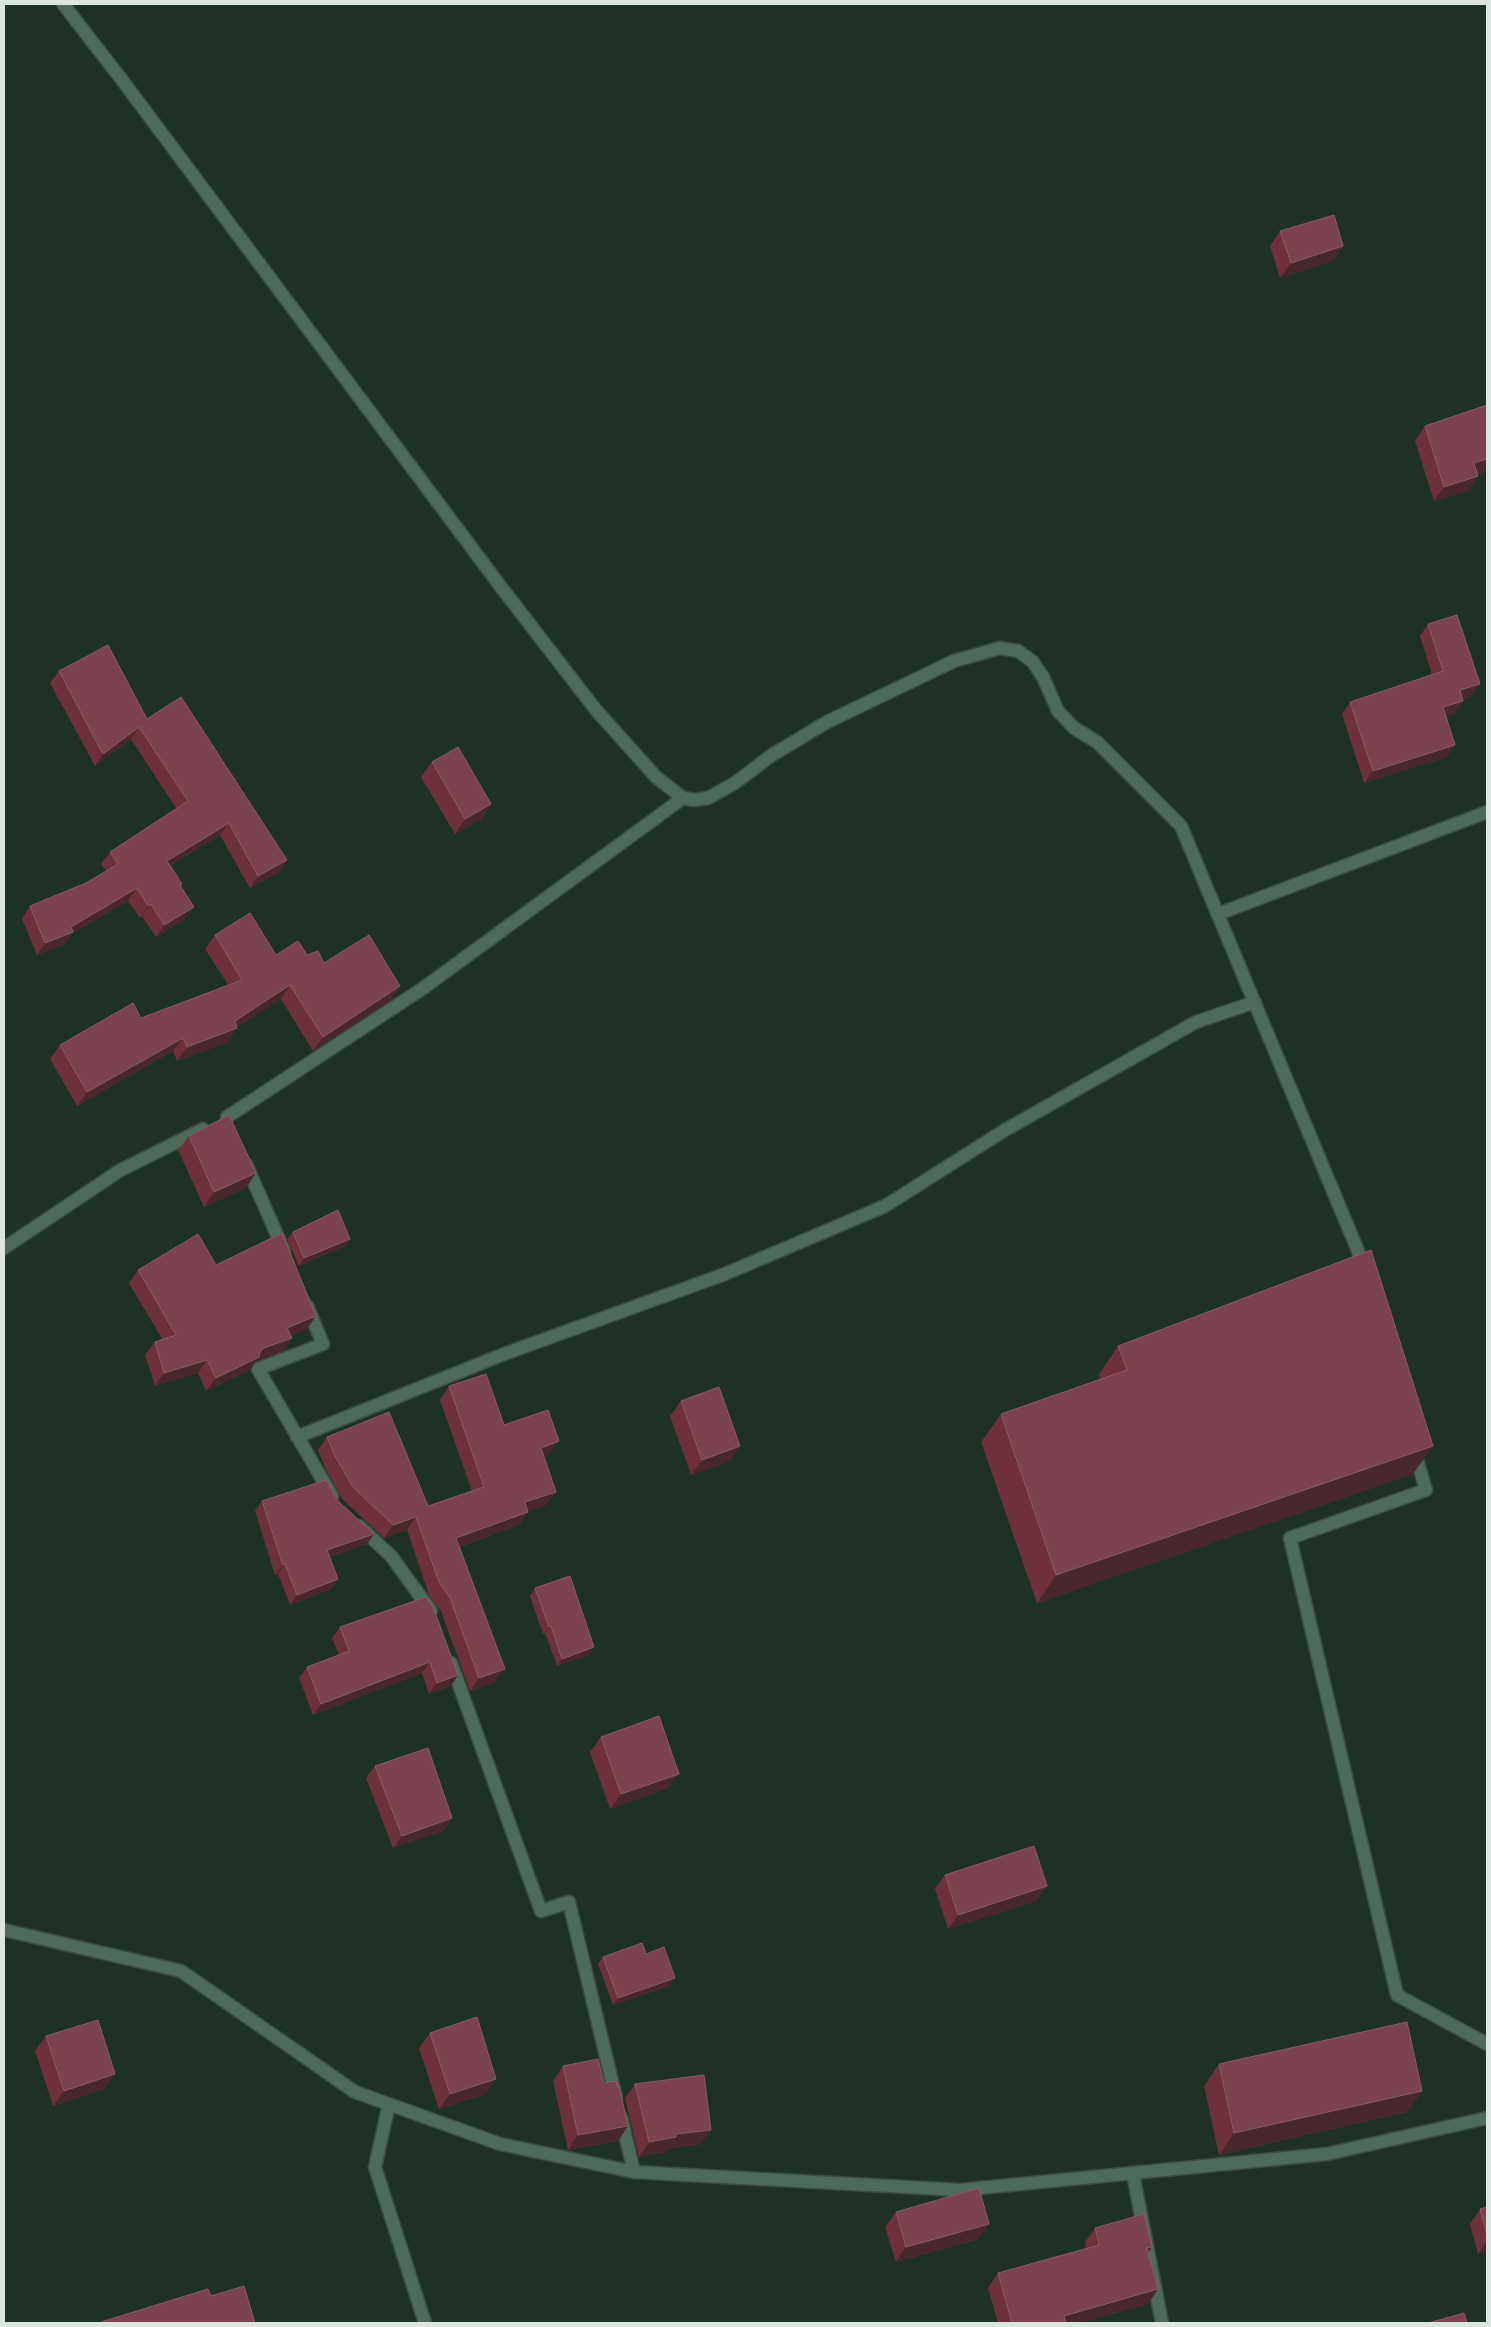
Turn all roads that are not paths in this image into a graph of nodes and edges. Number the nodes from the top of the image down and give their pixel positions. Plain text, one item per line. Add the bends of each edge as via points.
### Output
1 (63, 4) edge
2 (683, 798) junction
3 (1487, 812) edge
4 (1218, 914) junction
5 (1255, 1002) junction
6 (242, 1153) edge
7 (4, 1248) edge
8 (288, 1262) edge
9 (1366, 1280) edge
10 (300, 1290) edge
11 (1410, 1433) edge
12 (297, 1437) junction
13 (337, 1505) edge
14 (350, 1518) edge
15 (436, 1623) edge
16 (446, 1651) edge
17 (4, 1930) edge
18 (1487, 2044) edge
19 (389, 2104) junction
20 (1487, 2118) edge
21 (634, 2172) junction
22 (1133, 2174) junction
23 (425, 2323) edge
24 (1162, 2323) edge

1 - 2 street via 500,587 596,710 656,777
2 - 4 street via 708,798 827,722 946,664 1000,648 1018,651 1032,661 1043,676 1058,712 1074,728 1097,742 1181,826
2 - 7 street via 422,989 229,1121 119,1171
3 - 4 street
4 - 5 street
5 - 9 street via 1358,1251
5 - 12 street via 1179,1031 1005,1130 885,1206 725,1274 504,1354
6 - 8 street
10 - 12 street via 323,1344 258,1370
11 - 18 street via 1426,1490 1290,1538 1397,1995
12 - 13 street
14 - 15 street via 391,1556 433,1614
16 - 21 street via 541,1911 569,1902
17 - 19 street via 181,1971 355,2092
19 - 21 street via 500,2144
19 - 23 street via 375,2167
20 - 22 street via 1327,2154
21 - 22 street via 960,2190
22 - 24 street

